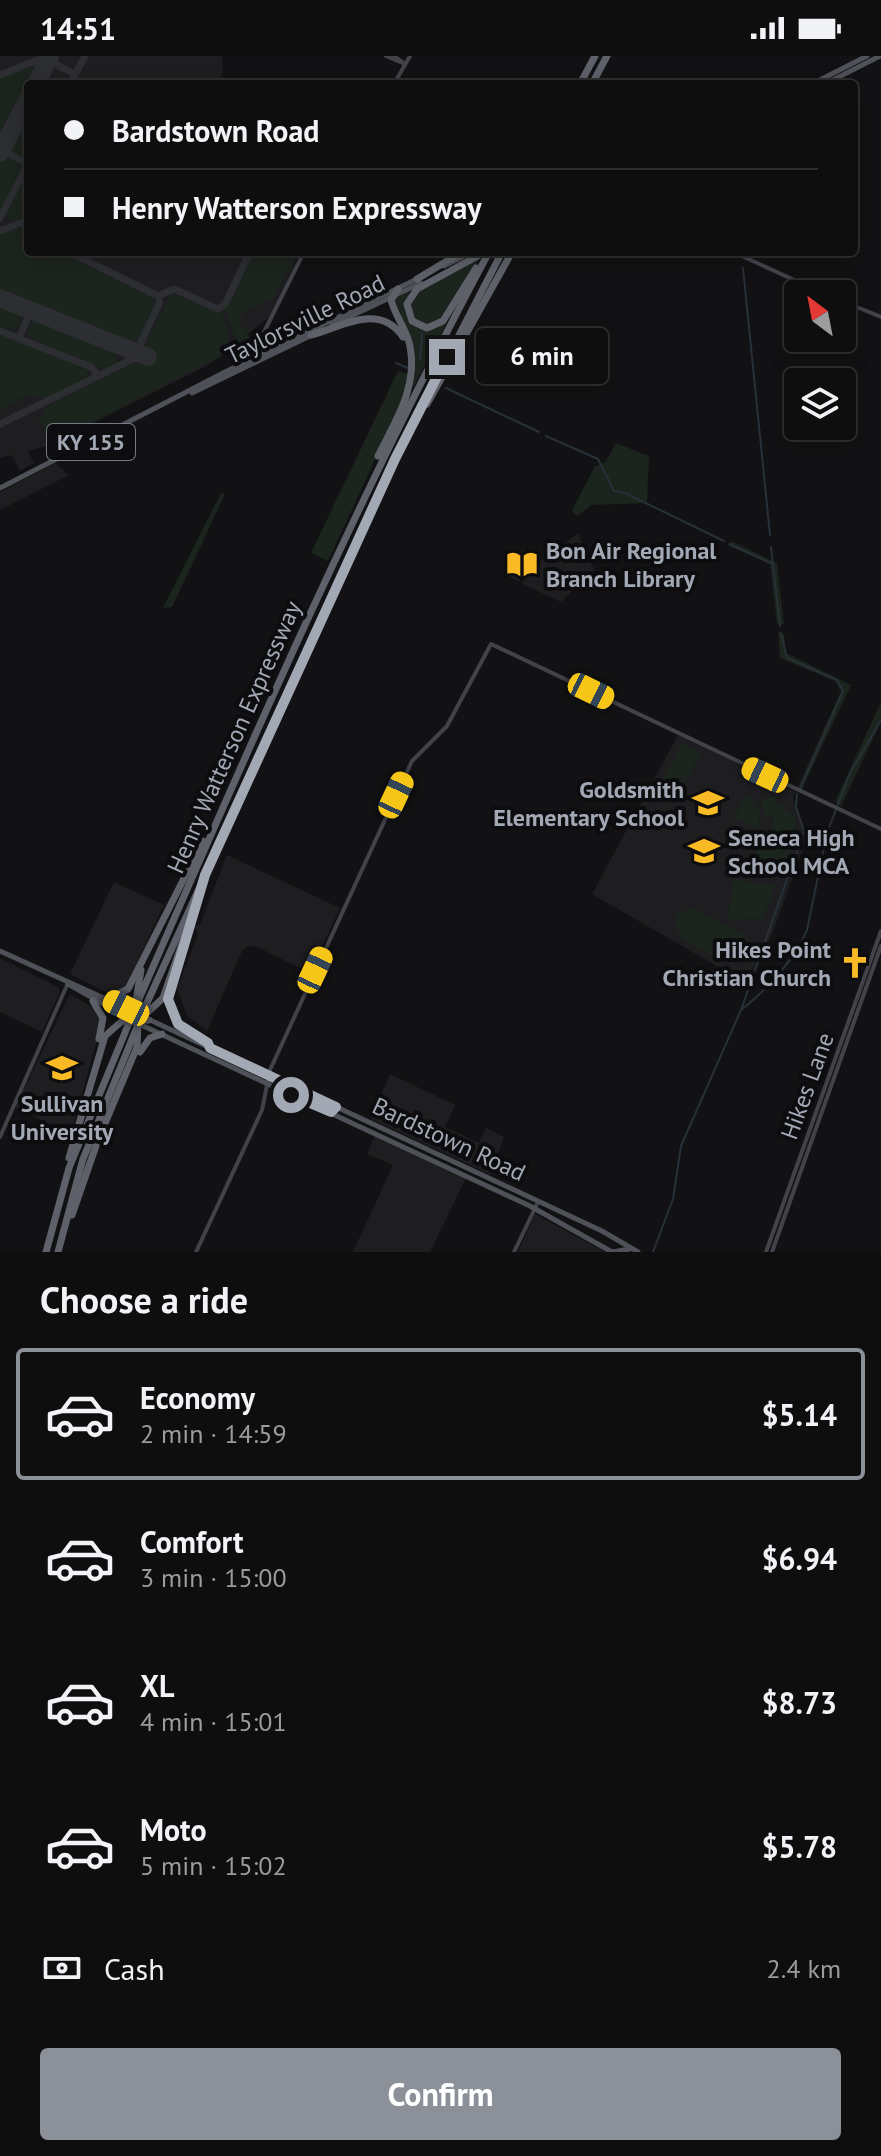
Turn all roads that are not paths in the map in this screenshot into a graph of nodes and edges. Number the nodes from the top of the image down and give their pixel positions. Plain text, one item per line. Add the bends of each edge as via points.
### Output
1 (386, 56) edge
2 (394, 56) edge
3 (410, 56) edge
4 (595, 56) edge
5 (608, 56) edge
6 (867, 56) edge
7 (880, 56) edge
8 (405, 64) junction
9 (396, 80) edge
10 (582, 80) edge
11 (597, 80) edge
12 (820, 80) edge
13 (833, 80) edge
14 (302, 256) edge
15 (455, 256) edge
16 (464, 256) edge
17 (482, 256) edge
18 (482, 256) edge
19 (485, 256) edge
20 (485, 256) edge
21 (500, 256) edge
22 (510, 256) edge
23 (742, 256) edge
24 (417, 279) junction
25 (794, 280) edge
26 (398, 289) junction
27 (391, 298) junction
28 (856, 307) edge
29 (343, 314) junction
30 (881, 317) edge
31 (327, 327) junction
32 (311, 335) junction
33 (410, 354) junction
34 (263, 356) junction
35 (407, 435) junction
36 (0, 488) edge
37 (364, 499) junction
38 (219, 815) junction
39 (881, 829) edge
40 (205, 875) junction
41 (881, 931) edge
42 (881, 946) edge
43 (0, 951) edge
44 (142, 964) junction
45 (172, 979) junction
46 (68, 983) junction
47 (108, 999) junction
48 (93, 1001) junction
49 (124, 1011) junction
50 (138, 1021) junction
51 (162, 1034) junction
52 (210, 1048) junction
53 (94, 1065) junction
54 (269, 1076) junction
55 (125, 1079) junction
56 (269, 1085) junction
57 (334, 1110) junction
58 (0, 1137) edge
59 (69, 1168) junction
60 (536, 1205) junction
61 (67, 1219) junction
62 (608, 1234) junction
63 (636, 1251) edge
64 (46, 1252) edge
65 (58, 1252) edge
66 (196, 1252) edge
67 (514, 1252) edge
68 (612, 1252) edge
69 (769, 1252) edge

1 - 8 street
2 - 8 street
3 - 8 street
4 - 10 highway
5 - 11 highway
6 - 12 main road
7 - 13 main road
8 - 9 street
14 - 34 street via 259,342
15 - 24 highway
16 - 24 main road, Taylorsville Road / KY 155
17 - 19 highway via 414,291 407,304 412,321 427,328 441,323
18 - 27 main road, Taylorsville Road / KY 155
20 - 37 highway, Henry Watterson Expressway
21 - 35 highway, Henry Watterson Expressway
22 - 35 highway
23 - 25 street
24 - 26 main road, Taylorsville Road / KY 155
26 - 27 highway
26 - 29 main road, Taylorsville Road / KY 155
27 - 31 main road, Taylorsville Road / KY 155
27 - 33 highway
28 - 30 street
29 - 31 main road
29 - 34 main road, Taylorsville Road / KY 155
31 - 32 main road, Taylorsville Road / KY 155
32 - 33 highway via 358,319 379,318 398,330
32 - 34 main road, Taylorsville Road / KY 155
33 - 37 highway via 410,389 367,481
34 - 36 main road, Taylorsville Road / KY 155
35 - 40 highway, Henry Watterson Expressway
37 - 38 highway, Henry Watterson Expressway
38 - 44 highway
38 - 50 highway, Henry Watterson Expressway, bridge via 139,999
39 - 54 street via 491,644 447,726 412,761
40 - 45 highway
40 - 50 highway, Henry Watterson Expressway, bridge
41 - 69 street, Hikes Lane
42 - 69 street, Hikes Lane
43 - 46 main road
44 - 47 highway via 124,994
44 - 50 highway
45 - 50 highway via 160,1003
45 - 52 highway via 168,999 173,1016
46 - 47 main road
46 - 48 main road
46 - 58 street
47 - 49 main road
48 - 49 main road
48 - 53 highway via 104,1021
49 - 50 highway
50 - 51 main road, Bardstown Road
50 - 52 main road, Bardstown Road
50 - 53 highway via 108,1031
50 - 55 highway via 137,1047
50 - 59 highway, Henry Watterson Expressway
50 - 61 highway, Henry Watterson Expressway via 92,1132
51 - 55 highway via 147,1040
51 - 56 main road, Bardstown Road
52 - 54 main road, Bardstown Road
53 - 59 highway
54 - 56 street
54 - 57 main road, Bardstown Road
55 - 61 highway
56 - 57 main road, Bardstown Road
56 - 66 street
57 - 60 main road, Bardstown Road
59 - 64 highway, Henry Watterson Expressway
60 - 62 main road, Bardstown Road
60 - 67 street
60 - 68 main road, Bardstown Road
61 - 65 highway, Henry Watterson Expressway
62 - 63 main road, Bardstown Road
62 - 68 main road
63 - 68 main road

